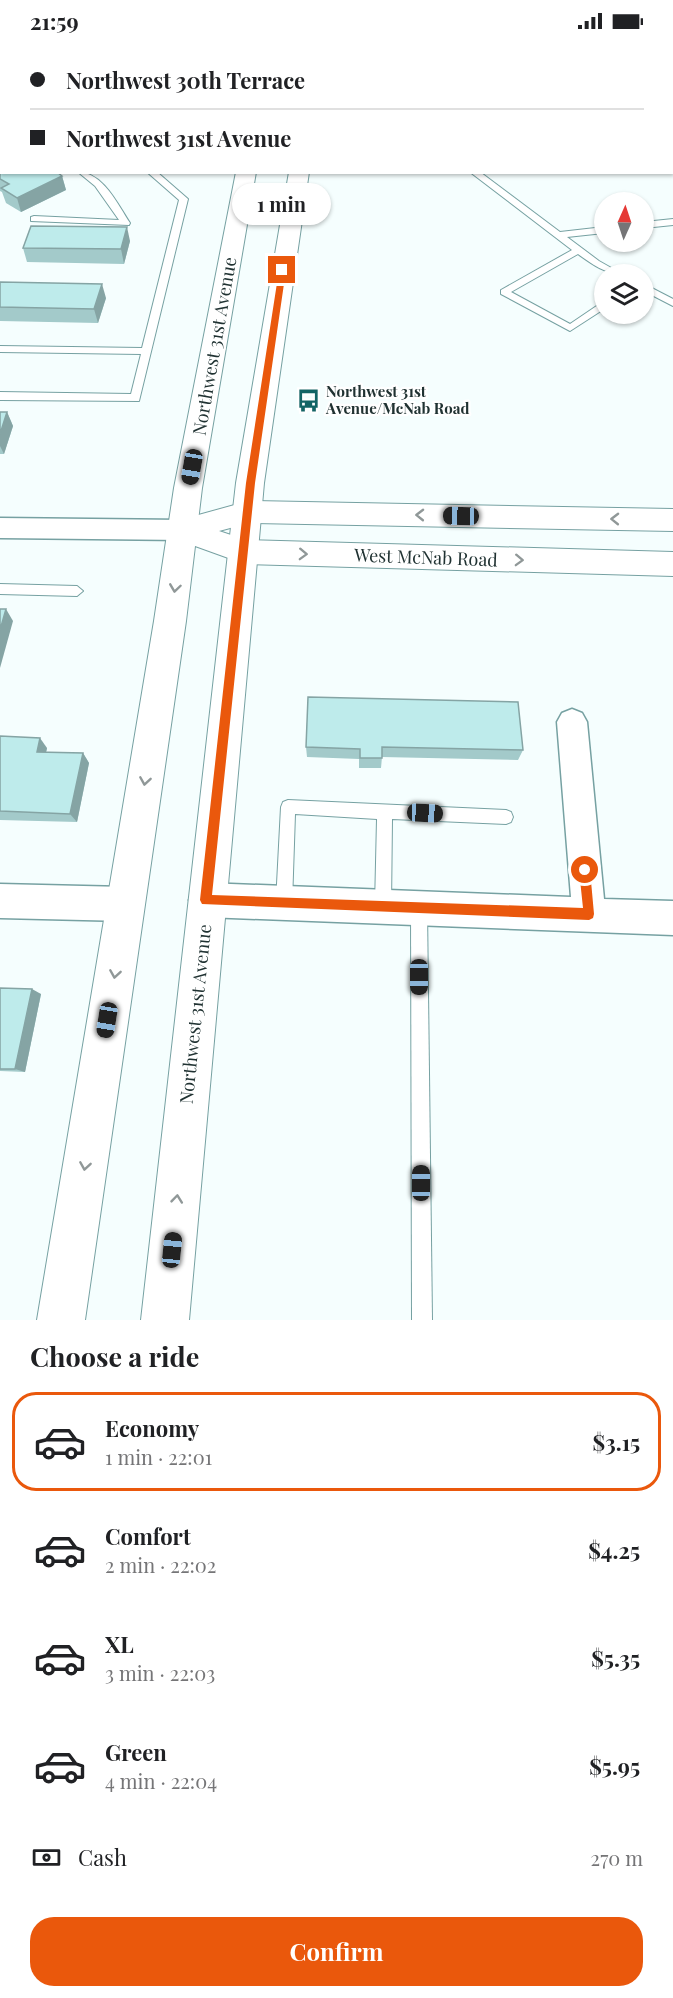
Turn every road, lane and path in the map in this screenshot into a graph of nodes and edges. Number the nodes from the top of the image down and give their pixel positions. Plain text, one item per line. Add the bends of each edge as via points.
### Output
1 (85, 174) edge
2 (153, 174) edge
3 (299, 174) edge
4 (477, 174) edge
5 (244, 181) edge
6 (34, 219) dead end
7 (673, 222) edge
8 (654, 224) edge
9 (594, 231) edge
10 (559, 235) junction
11 (578, 250) junction
12 (601, 264) edge
13 (654, 293) edge
14 (673, 302) edge
15 (594, 312) edge
16 (0, 349) edge
17 (146, 351) junction
18 (0, 396) edge
19 (249, 512) junction
20 (673, 520) edge
21 (0, 528) edge
22 (183, 530) junction
23 (244, 552) junction
24 (673, 564) edge
25 (0, 589) edge
26 (77, 591) dead end
27 (572, 722) dead end
28 (385, 812) junction
29 (506, 817) dead end
30 (206, 900) junction
31 (0, 901) edge
32 (284, 903) junction
33 (125, 904) junction
34 (383, 906) junction
35 (419, 908) junction
36 (589, 914) junction
37 (673, 918) edge
38 (61, 1320) edge
39 (165, 1320) edge
40 (422, 1320) edge

1 - 6 lane via 98,184 126,223
2 - 17 lane via 184,199
3 - 19 main road, Northwest 31st Avenue
4 - 10 lane
5 - 22 main road, Northwest 31st Avenue
7 - 8 lane
9 - 10 lane
10 - 11 lane
11 - 12 lane
11 - 15 lane via 504,292 570,328
13 - 14 lane
16 - 17 lane
17 - 18 lane via 135,398
20 -> 19 main road, West McNab Road
19 - 22 main road, West McNab Road
19 - 23 main road, Northwest 31st Avenue
21 - 22 street, West McNab Road
22 - 23 main road, West McNab Road
22 -> 33 main road, Northwest 31st Avenue
23 -> 24 main road, West McNab Road
23 - 30 main road, Northwest 31st Avenue
25 - 26 lane
27 - 36 street
28 - 29 lane
28 - 32 lane via 288,807
28 - 34 lane
30 - 32 street
39 -> 30 main road, Northwest 31st Avenue
31 - 33 street
32 - 34 street
33 -> 38 main road, Northwest 31st Avenue
34 - 35 street
35 - 36 street
35 - 40 lane
36 - 37 street

